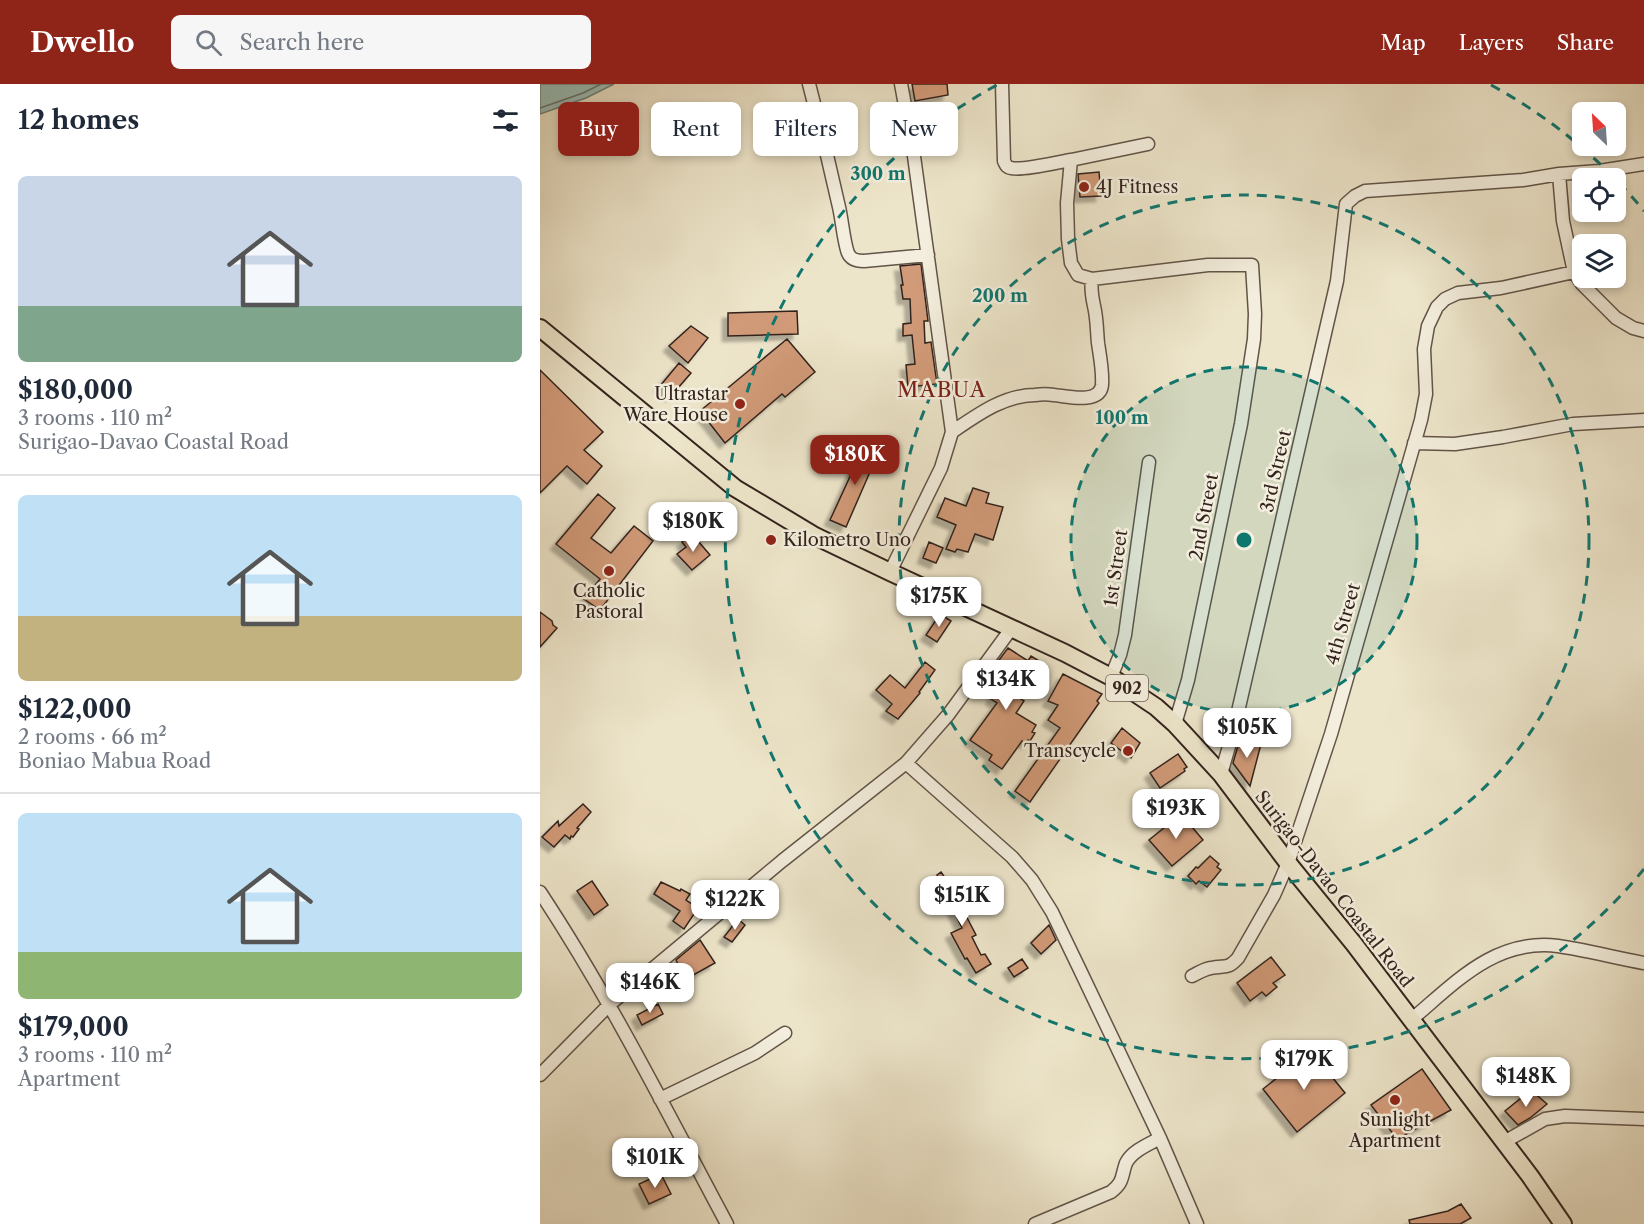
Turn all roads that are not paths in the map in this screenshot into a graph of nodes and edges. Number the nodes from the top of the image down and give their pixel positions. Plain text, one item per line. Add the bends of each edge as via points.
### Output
1 (809, 84) edge
2 (901, 84) edge
3 (1002, 84) edge
4 (1149, 144) dead end
5 (1071, 160) junction
6 (1644, 164) edge
7 (1558, 174) junction
8 (928, 255) junction
9 (1572, 263) edge
10 (1572, 272) edge
11 (1092, 279) junction
12 (1586, 288) edge
13 (540, 327) edge
14 (1644, 331) edge
15 (1644, 420) edge
16 (952, 432) junction
17 (1414, 443) junction
18 (1149, 462) dead end
19 (890, 572) junction
20 (1011, 629) junction
21 (1111, 677) junction
22 (1175, 724) junction
23 (906, 763) junction
24 (1221, 774) junction
25 (1288, 863) junction
26 (540, 892) edge
27 (1644, 963) edge
28 (1191, 976) dead end
29 (609, 1005) junction
30 (1412, 1020) junction
31 (785, 1033) dead end
32 (540, 1075) edge
33 (660, 1099) junction
34 (1644, 1119) edge
35 (1160, 1138) junction
36 (1504, 1142) junction
37 (727, 1224) edge
38 (1035, 1224) edge
39 (1197, 1224) edge
40 (1563, 1224) edge

1 - 8 street via 850,257 864,261
2 - 8 street
3 - 5 street via 1007,166
4 - 5 street
5 - 11 street via 1066,203 1071,263 1078,275
6 - 7 street, 3rd Street
7 - 9 street
7 - 24 street, 3rd Street via 1365,191 1346,204 1337,281
8 - 16 street
10 - 17 street, 4th Street via 1445,298 1428,326 1424,349 1426,394
11 - 16 street via 1102,373 1098,393 1088,398 1051,394 1011,398
11 - 22 street, 2nd Street via 1208,265 1252,264 1254,339 1241,424 1188,680
12 - 14 street via 1616,318
13 - 19 highway, Surigao-Davao Coastal Road / 902 via 735,488 815,536
15 - 17 street via 1573,424 1455,444
16 - 19 street via 941,468
17 - 25 street, 4th Street via 1331,734
18 - 21 street, 1st Street via 1125,635
19 - 20 highway, Surigao-Davao Coastal Road / 902
20 - 21 highway, Surigao-Davao Coastal Road / 902
20 - 23 street via 948,715
21 - 22 highway, Surigao-Davao Coastal Road / 902
22 - 24 highway, Surigao-Davao Coastal Road / 902
23 - 29 street
23 - 35 street via 1012,857 1032,880 1052,912
24 - 25 highway, Surigao-Davao Coastal Road / 902
25 - 28 street, 4th Street via 1238,958 1226,967 1212,967
25 - 30 highway, Surigao-Davao Coastal Road / 902
26 - 29 street
27 - 30 street via 1556,946 1507,951 1487,959
29 - 32 street
29 - 33 street
30 - 36 highway, Surigao-Davao Coastal Road / 902
31 - 33 street via 755,1053
33 - 37 street
34 - 36 street via 1545,1119
35 - 38 street via 1131,1156 1122,1181 1111,1192
35 - 39 street
36 - 40 highway, Surigao-Davao Coastal Road / 902

